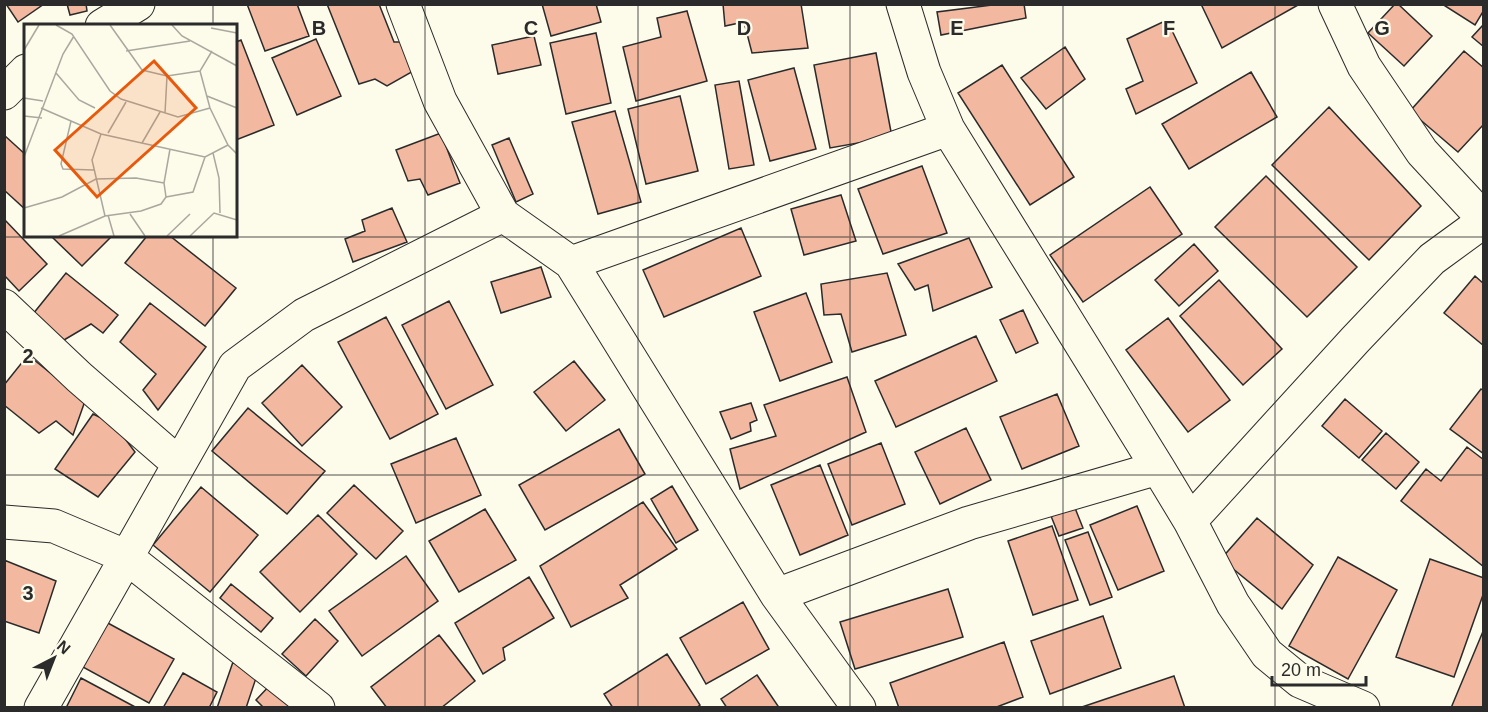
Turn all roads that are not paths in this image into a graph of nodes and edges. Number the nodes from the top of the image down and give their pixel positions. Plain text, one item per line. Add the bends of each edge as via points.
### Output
1 (138, 4) edge
2 (403, 4) edge
3 (903, 4) edge
4 (1335, 4) edge
5 (105, 24) edge
6 (24, 73) edge
7 (4, 93) edge
8 (948, 129) junction
9 (503, 214) junction
10 (1484, 220) edge
11 (571, 263) junction
12 (4, 306) edge
13 (178, 464) junction
14 (1158, 468) junction
15 (1190, 520) junction
16 (4, 522) edge
17 (125, 556) junction
18 (777, 595) junction
19 (40, 708) edge
20 (318, 708) edge
21 (860, 708) edge
22 (1363, 708) edge

1 - 5 street
2 - 9 street via 440,101
3 - 8 street via 924,72
4 - 10 street via 1364,66 1422,152
6 - 7 street
8 - 11 street
8 - 14 street
9 - 11 street
9 - 13 street via 304,315 235,366
10 - 15 street via 1432,259
11 - 18 street
12 - 13 street
13 - 17 street
14 - 15 street
14 - 18 street via 969,523
15 - 22 street via 1233,604 1267,654 1300,681
16 - 17 street via 54,526
17 - 19 street
17 - 20 street
18 - 21 street

